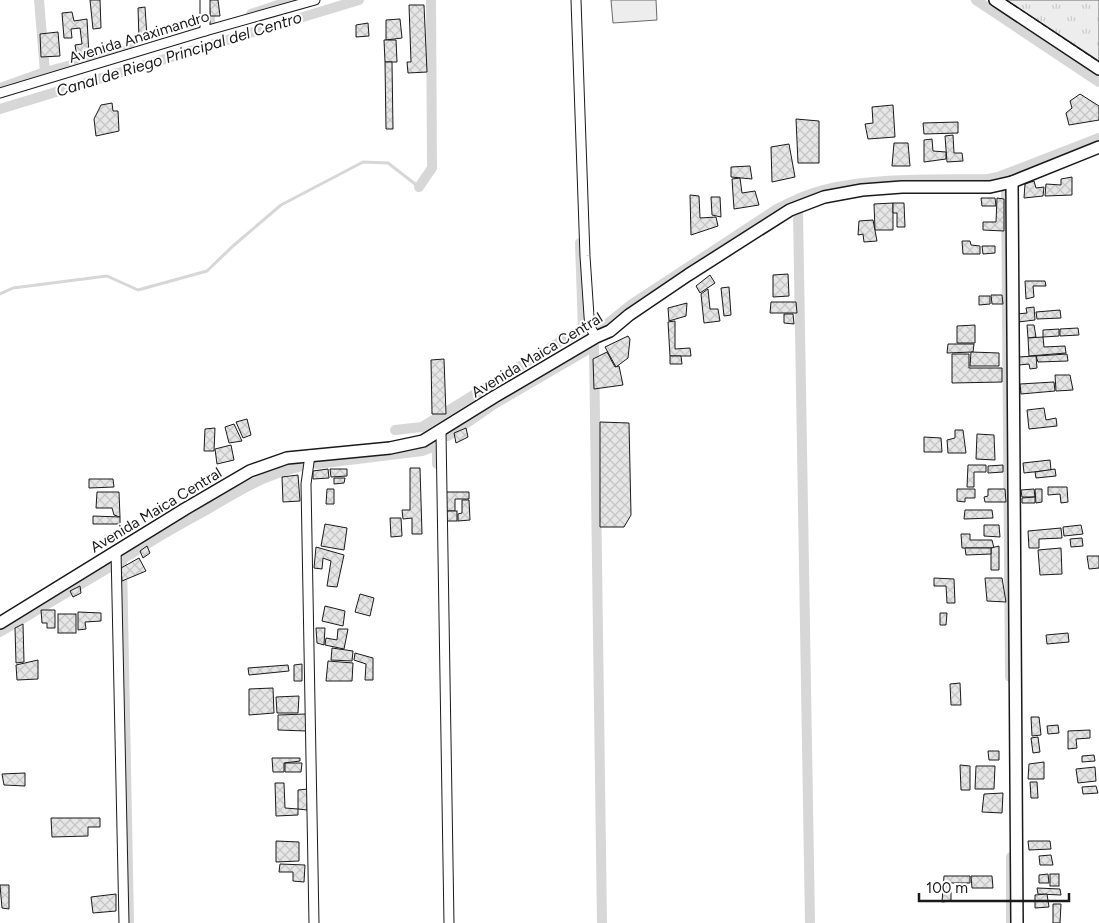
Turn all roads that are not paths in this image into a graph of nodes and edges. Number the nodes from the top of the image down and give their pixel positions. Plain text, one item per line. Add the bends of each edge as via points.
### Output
1 (205, 0) edge
2 (315, 0) edge
3 (576, 0) edge
4 (995, 0) edge
5 (205, 31) junction
6 (1099, 69) edge
7 (0, 93) edge
8 (1099, 147) edge
9 (1012, 182) junction
10 (596, 337) junction
11 (441, 432) junction
12 (310, 455) junction
13 (116, 552) junction
14 (0, 623) edge
15 (124, 923) edge
16 (314, 923) edge
17 (449, 923) edge
18 (1017, 923) edge

1 - 5 street
2 - 5 street, Avenida Anaximandro
3 - 10 street via 585,256 589,322
4 - 6 street
5 - 7 street, Avenida Anaximandro
8 - 9 street, Avenida Maica Central
9 - 10 street, Avenida Maica Central via 990,187 862,190 804,204 688,275 610,331
9 - 18 street
10 - 11 street, Avenida Maica Central
11 - 12 street, Avenida Maica Central via 423,442 408,445
11 - 17 street
12 - 13 street, Avenida Maica Central via 287,458 250,471
12 - 16 street via 306,484
13 - 14 street, Avenida Maica Central
13 - 15 street

